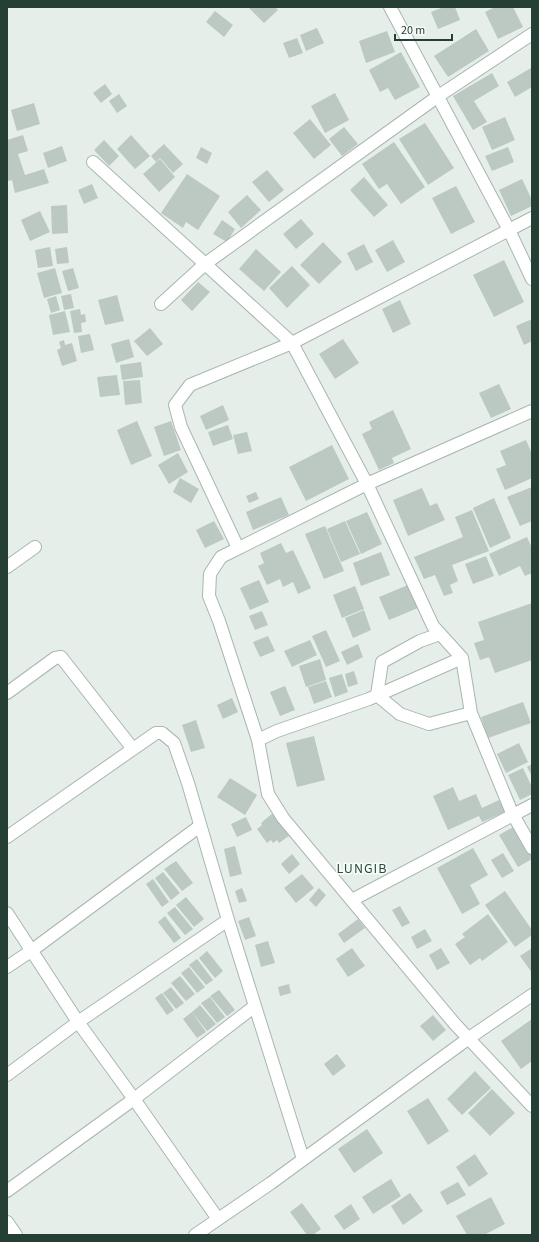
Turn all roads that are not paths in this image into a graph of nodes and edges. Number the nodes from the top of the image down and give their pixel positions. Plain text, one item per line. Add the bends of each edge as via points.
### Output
1 (390, 7) edge
2 (532, 34) edge
3 (437, 97) junction
4 (93, 162) dead end
5 (532, 218) edge
6 (509, 230) junction
7 (205, 264) junction
8 (532, 279) edge
9 (161, 304) dead end
10 (292, 343) junction
11 (532, 411) edge
12 (367, 484) junction
13 (35, 548) dead end
14 (238, 548) junction
15 (7, 567) edge
16 (440, 634) junction
17 (462, 658) junction
18 (7, 693) edge
19 (377, 695) junction
20 (471, 713) junction
21 (258, 740) junction
22 (133, 750) junction
23 (532, 805) edge
24 (514, 815) junction
25 (200, 826) junction
26 (7, 837) edge
27 (532, 848) edge
28 (352, 900) junction
29 (7, 913) edge
30 (228, 920) junction
31 (31, 951) junction
32 (7, 967) edge
33 (532, 995) edge
34 (255, 1006) junction
35 (78, 1022) junction
36 (469, 1038) junction
37 (7, 1075) edge
38 (134, 1099) junction
39 (532, 1106) edge
40 (303, 1159) junction
41 (7, 1192) edge
42 (218, 1219) junction
43 (7, 1222) edge
44 (16, 1235) edge
45 (195, 1235) edge

1 - 3 street
2 - 3 street
3 - 6 street
3 - 7 street
4 - 7 street
5 - 6 street
6 - 8 street
6 - 10 street
7 - 9 street
7 - 10 street
10 - 12 street
10 - 14 street via 190,385 175,405 181,428
11 - 12 street
12 - 14 street
12 - 16 street via 433,626
13 - 15 street
14 - 21 street via 221,557 210,574 209,596
16 - 17 street
16 - 19 street via 420,641 382,662
17 - 19 street
17 - 20 street
18 - 22 street via 61,657
19 - 20 street via 400,714 429,724
19 - 21 street
20 - 24 street
21 - 28 street via 268,794 283,818
22 - 25 street via 156,733 162,733 174,743
22 - 26 street
23 - 24 street
24 - 27 street
24 - 28 street
25 - 30 street
25 - 31 street
28 - 36 street
29 - 31 street
30 - 34 street
30 - 35 street
31 - 32 street
31 - 35 street
33 - 36 street
34 - 38 street
34 - 40 street
35 - 37 street
35 - 38 street
36 - 39 street
36 - 40 street
38 - 41 street
38 - 42 street
40 - 42 street
42 - 45 street
43 - 44 street

